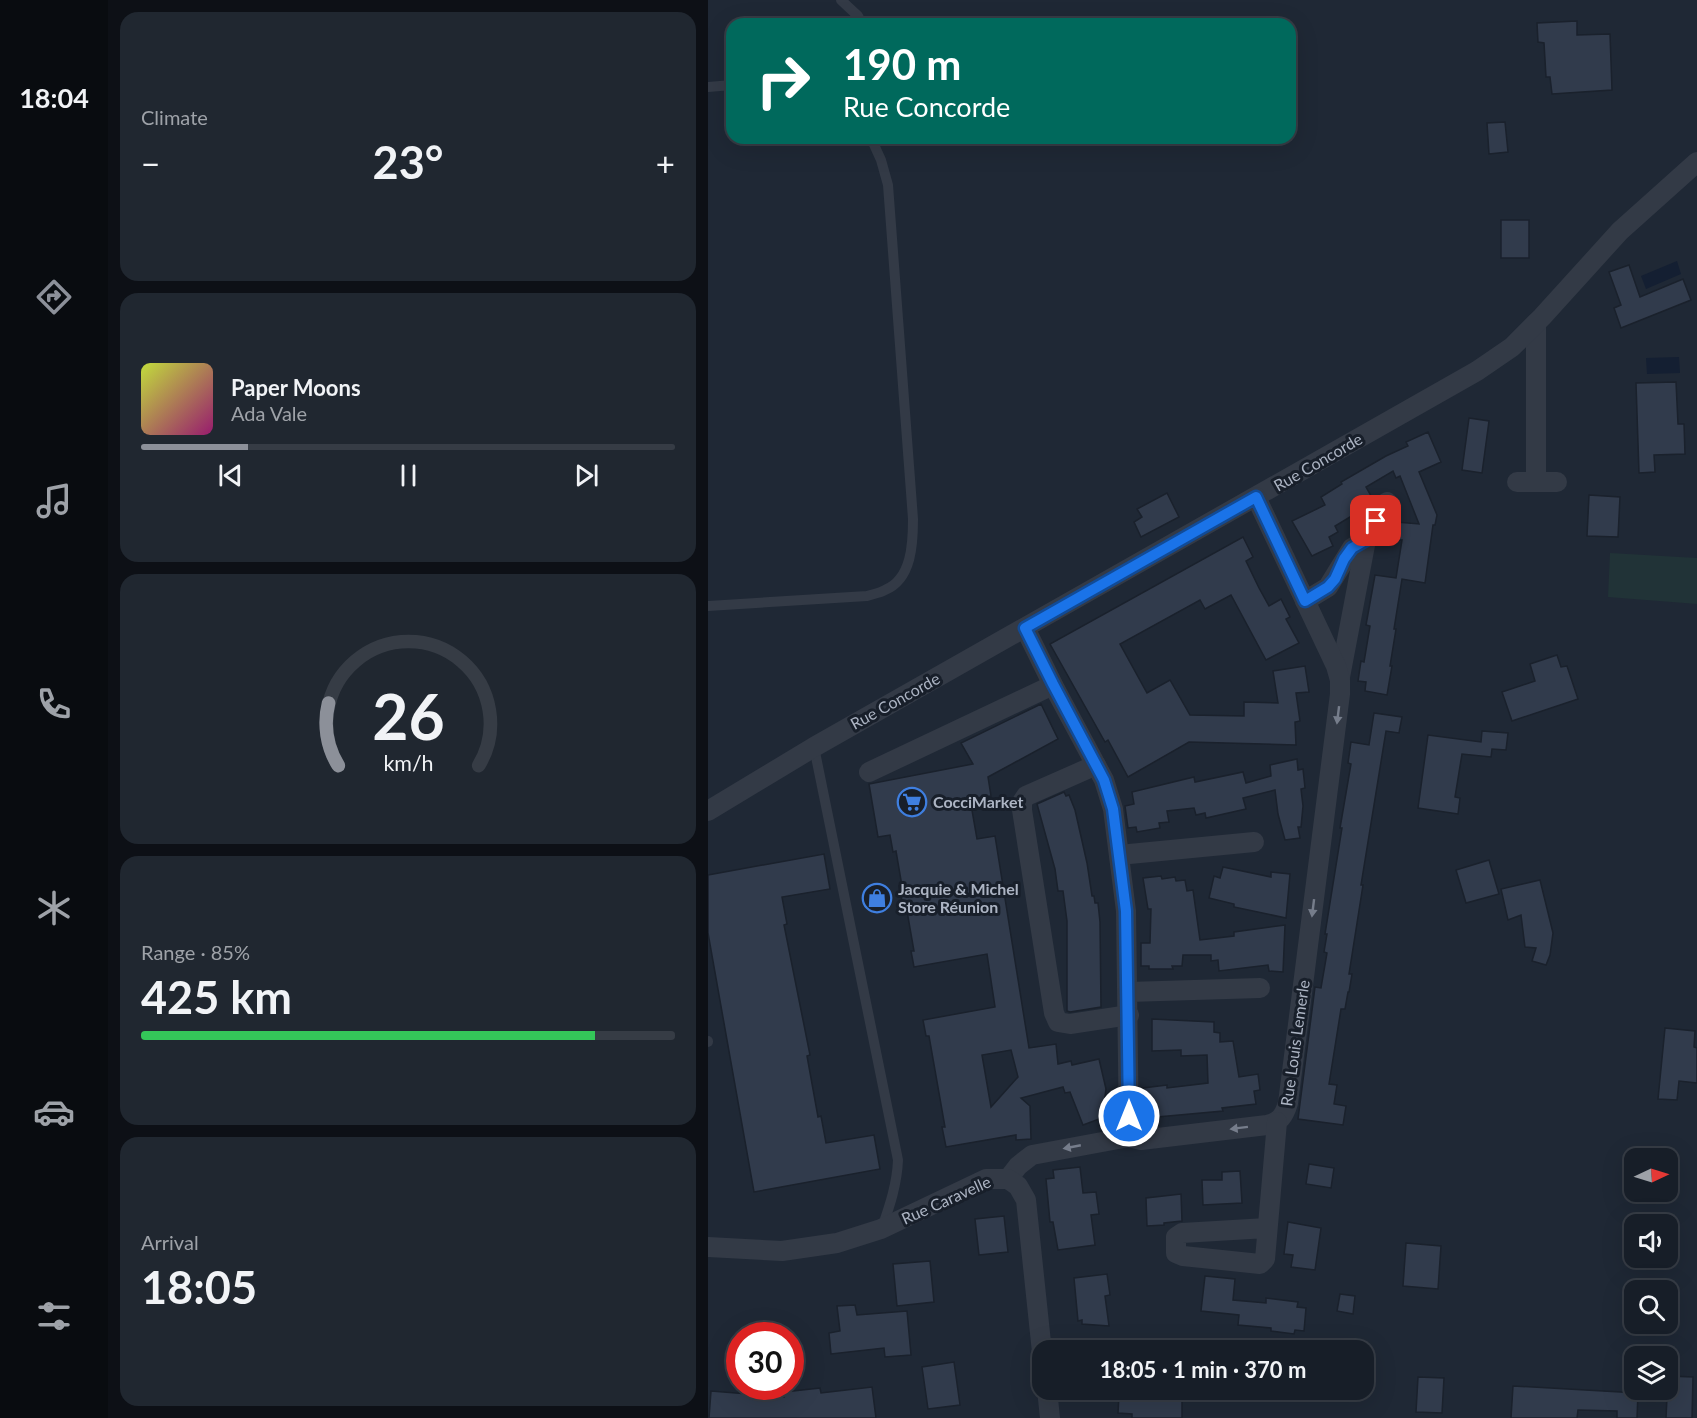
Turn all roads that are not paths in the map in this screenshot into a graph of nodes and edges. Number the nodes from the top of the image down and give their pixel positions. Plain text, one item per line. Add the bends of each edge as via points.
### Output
1 (841, 0) edge
2 (859, 18) edge
3 (726, 86) edge
4 (708, 87) edge
5 (874, 144) edge
6 (1697, 162) edge
7 (1536, 323) junction
8 (1516, 482) dead end
9 (1536, 482) junction
10 (1557, 482) dead end
11 (1256, 497) junction
12 (1387, 502) dead end
13 (1366, 540) junction
14 (1305, 601) junction
15 (708, 606) edge
16 (1025, 628) junction
17 (1340, 680) junction
18 (1053, 684) junction
19 (814, 747) junction
20 (1096, 765) junction
21 (869, 772) dead end
22 (708, 811) edge
23 (1254, 842) dead end
24 (1119, 855) junction
25 (1260, 988) dead end
26 (1128, 992) junction
27 (1129, 1015) junction
28 (1277, 1122) junction
29 (1129, 1137) junction
30 (1008, 1179) junction
31 (1267, 1228) dead end
32 (881, 1229) junction
33 (708, 1247) edge
34 (1041, 1340) edge
35 (1048, 1400) edge
36 (1050, 1418) edge

1 - 2 lane
3 - 4 lane
5 - 15 lane via 888,186 913,519 913,543 907,565 899,580 887,590 867,596
6 - 7 street, Rue Concorde via 1620,231
7 - 9 street
7 - 11 street, Rue Concorde via 1512,347 1477,371
8 - 9 street
9 - 10 street
11 - 14 street, Rue Louis Lemerle
11 - 16 street, Rue Concorde
12 - 13 street, Rue Louis Lemerle
13 - 14 street, Rue Louis Lemerle via 1352,548 1328,587
13 - 17 street, Rue Louis Lemerle
14 - 17 street, Rue Louis Lemerle
16 - 18 street
16 - 19 street, Rue Concorde
17 -> 28 street, Rue Louis Lemerle via 1288,1103
18 - 20 street
18 - 21 street
19 - 22 street, Rue Concorde
19 - 32 lane via 898,1160 897,1178
20 - 24 street via 1113,809
20 - 27 street via 1026,796 1022,810 1058,1022 1070,1024
23 - 24 street
24 - 26 street via 1126,911
25 - 26 street
26 - 27 street
27 - 29 street
28 -> 29 street, Rue Louis Lemerle via 1141,1140
28 - 31 street
29 -> 30 street, Rue Louis Lemerle via 1032,1155
30 - 32 street, Rue Caravelle via 986,1179
30 - 34 street, Rue Caravelle via 1018,1186 1026,1200
32 - 33 street, Rue Caravelle via 837,1243 782,1251
35 - 36 street

